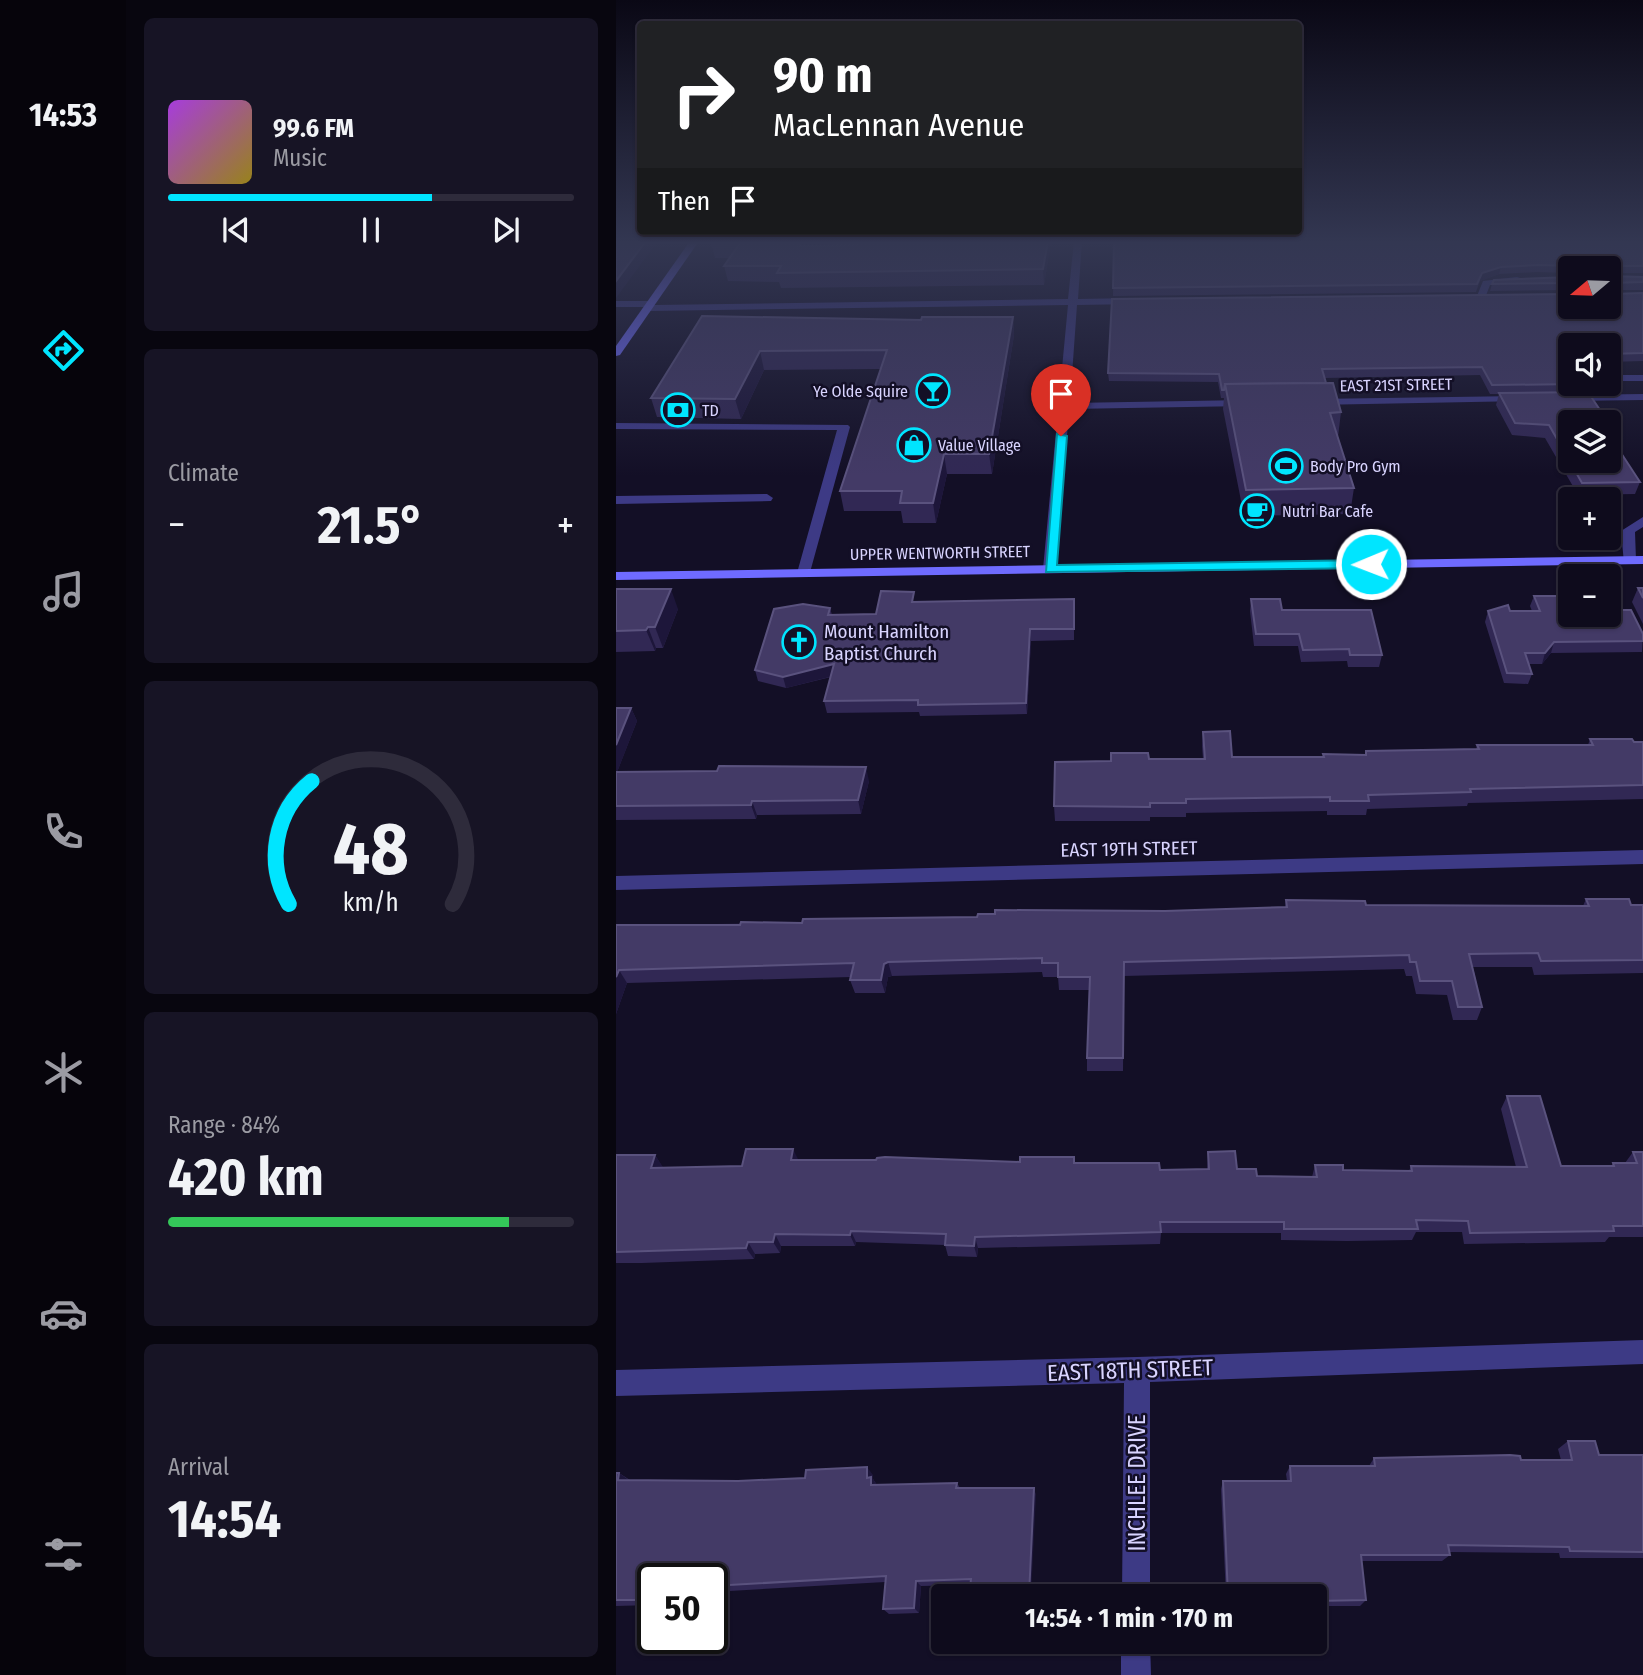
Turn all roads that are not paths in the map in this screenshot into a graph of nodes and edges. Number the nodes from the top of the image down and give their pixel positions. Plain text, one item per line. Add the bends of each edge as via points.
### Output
1 (640, 319) edge
2 (1073, 319) edge
3 (616, 353) edge
4 (1621, 378) edge
5 (1643, 378) edge
6 (1643, 397) edge
7 (1535, 398) edge
8 (1559, 398) edge
9 (1583, 398) joint
10 (1261, 402) edge
11 (1303, 402) edge
12 (1065, 406) junction
13 (616, 426) edge
14 (767, 498) dead end
15 (616, 500) edge
16 (1643, 521) edge
17 (1636, 560) edge
18 (1050, 569) junction
19 (804, 573) junction
20 (616, 576) edge
21 (1643, 858) edge
22 (616, 883) edge
23 (1643, 1352) edge
24 (1137, 1370) junction
25 (616, 1383) edge
26 (1136, 1584) edge
27 (1136, 1654) edge
28 (1136, 1675) edge

1 - 3 main road
2 - 12 street
4 - 5 street
6 - 9 street
7 - 11 street, EAST 21ST STREET
8 - 9 street
10 - 12 street
12 - 18 street
13 - 19 street via 844,427
14 - 15 street
16 - 17 street via 1628,531
17 - 18 main road, UPPER WENTWORTH STREET
18 - 19 main road, UPPER WENTWORTH STREET
19 - 20 main road, UPPER WENTWORTH STREET
21 - 22 street, EAST 19TH STREET
23 - 24 street, EAST 18TH STREET
24 - 25 street, EAST 18TH STREET
24 - 26 street, INCHLEE DRIVE
27 - 28 street

